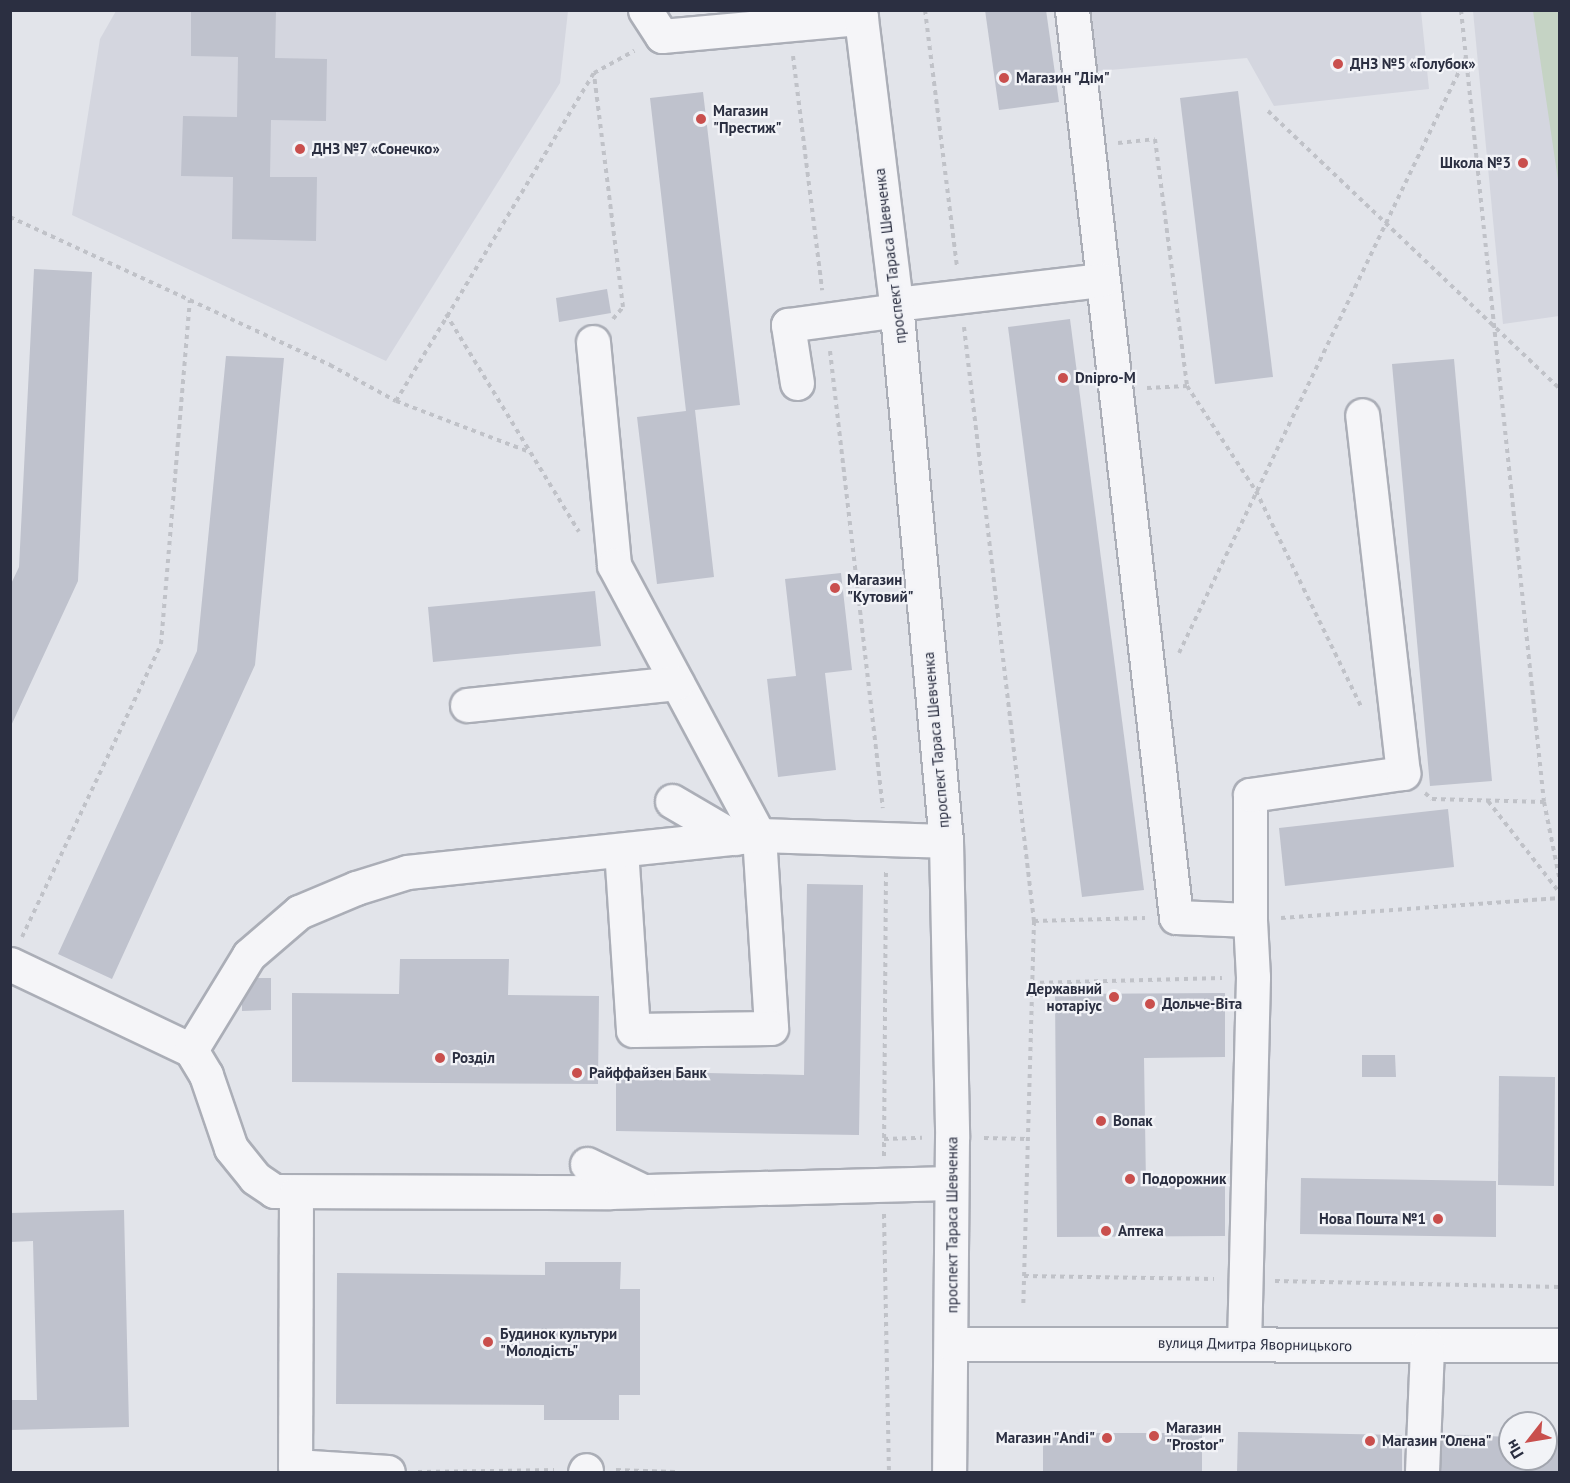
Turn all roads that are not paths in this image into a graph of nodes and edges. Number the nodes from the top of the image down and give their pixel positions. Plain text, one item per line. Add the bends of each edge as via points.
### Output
1 (1072, 10) edge
2 (860, 14) edge
3 (653, 23) edge
4 (1101, 280) junction
5 (896, 307) junction
6 (593, 342) road end
7 (797, 383) dead end
8 (1362, 415) dead end
9 (677, 683) junction
10 (467, 705) dead end
11 (672, 801) dead end
12 (747, 837) junction
13 (946, 841) junction
14 (621, 850) junction
15 (1250, 920) junction
16 (16, 952) edge
17 (191, 1050) junction
18 (587, 1164) dead end
19 (950, 1183) junction
20 (644, 1191) junction
21 (296, 1193) junction
22 (1244, 1343) junction
23 (951, 1344) junction
24 (1560, 1345) edge
25 (1427, 1346) junction
26 (388, 1473) edge
27 (949, 1473) edge
28 (1422, 1473) edge

1 - 4 street
2 - 3 street via 789,24
2 - 5 street, проспект Тараса Шевченка
4 - 5 street via 960,294
4 - 15 street via 1176,917
5 - 7 street via 788,326
5 - 13 street, проспект Тараса Шевченка
6 - 9 street via 614,565
8 - 15 street via 1404,773 1250,795
9 - 10 street
9 - 12 street
11 - 12 street
12 - 13 street
12 - 14 street
12 - 14 street via 771,1028 633,1030
13 - 19 street, проспект Тараса Шевченка
14 - 17 street via 407,872 299,912 249,955
15 - 22 street via 1253,977
16 - 17 street
17 - 21 street via 206,1075 231,1148 265,1185 274,1191
18 - 20 street
19 - 20 street
19 - 23 street, проспект Тараса Шевченка
20 - 21 street
21 - 26 street via 295,1466
22 - 23 street, вулиця Дмитра Яворницького
22 - 25 street, вулиця Дмитра Яворницького
23 - 27 street, проспект Тараса Шевченка
24 - 25 street, вулиця Дмитра Яворницького
25 - 28 street

